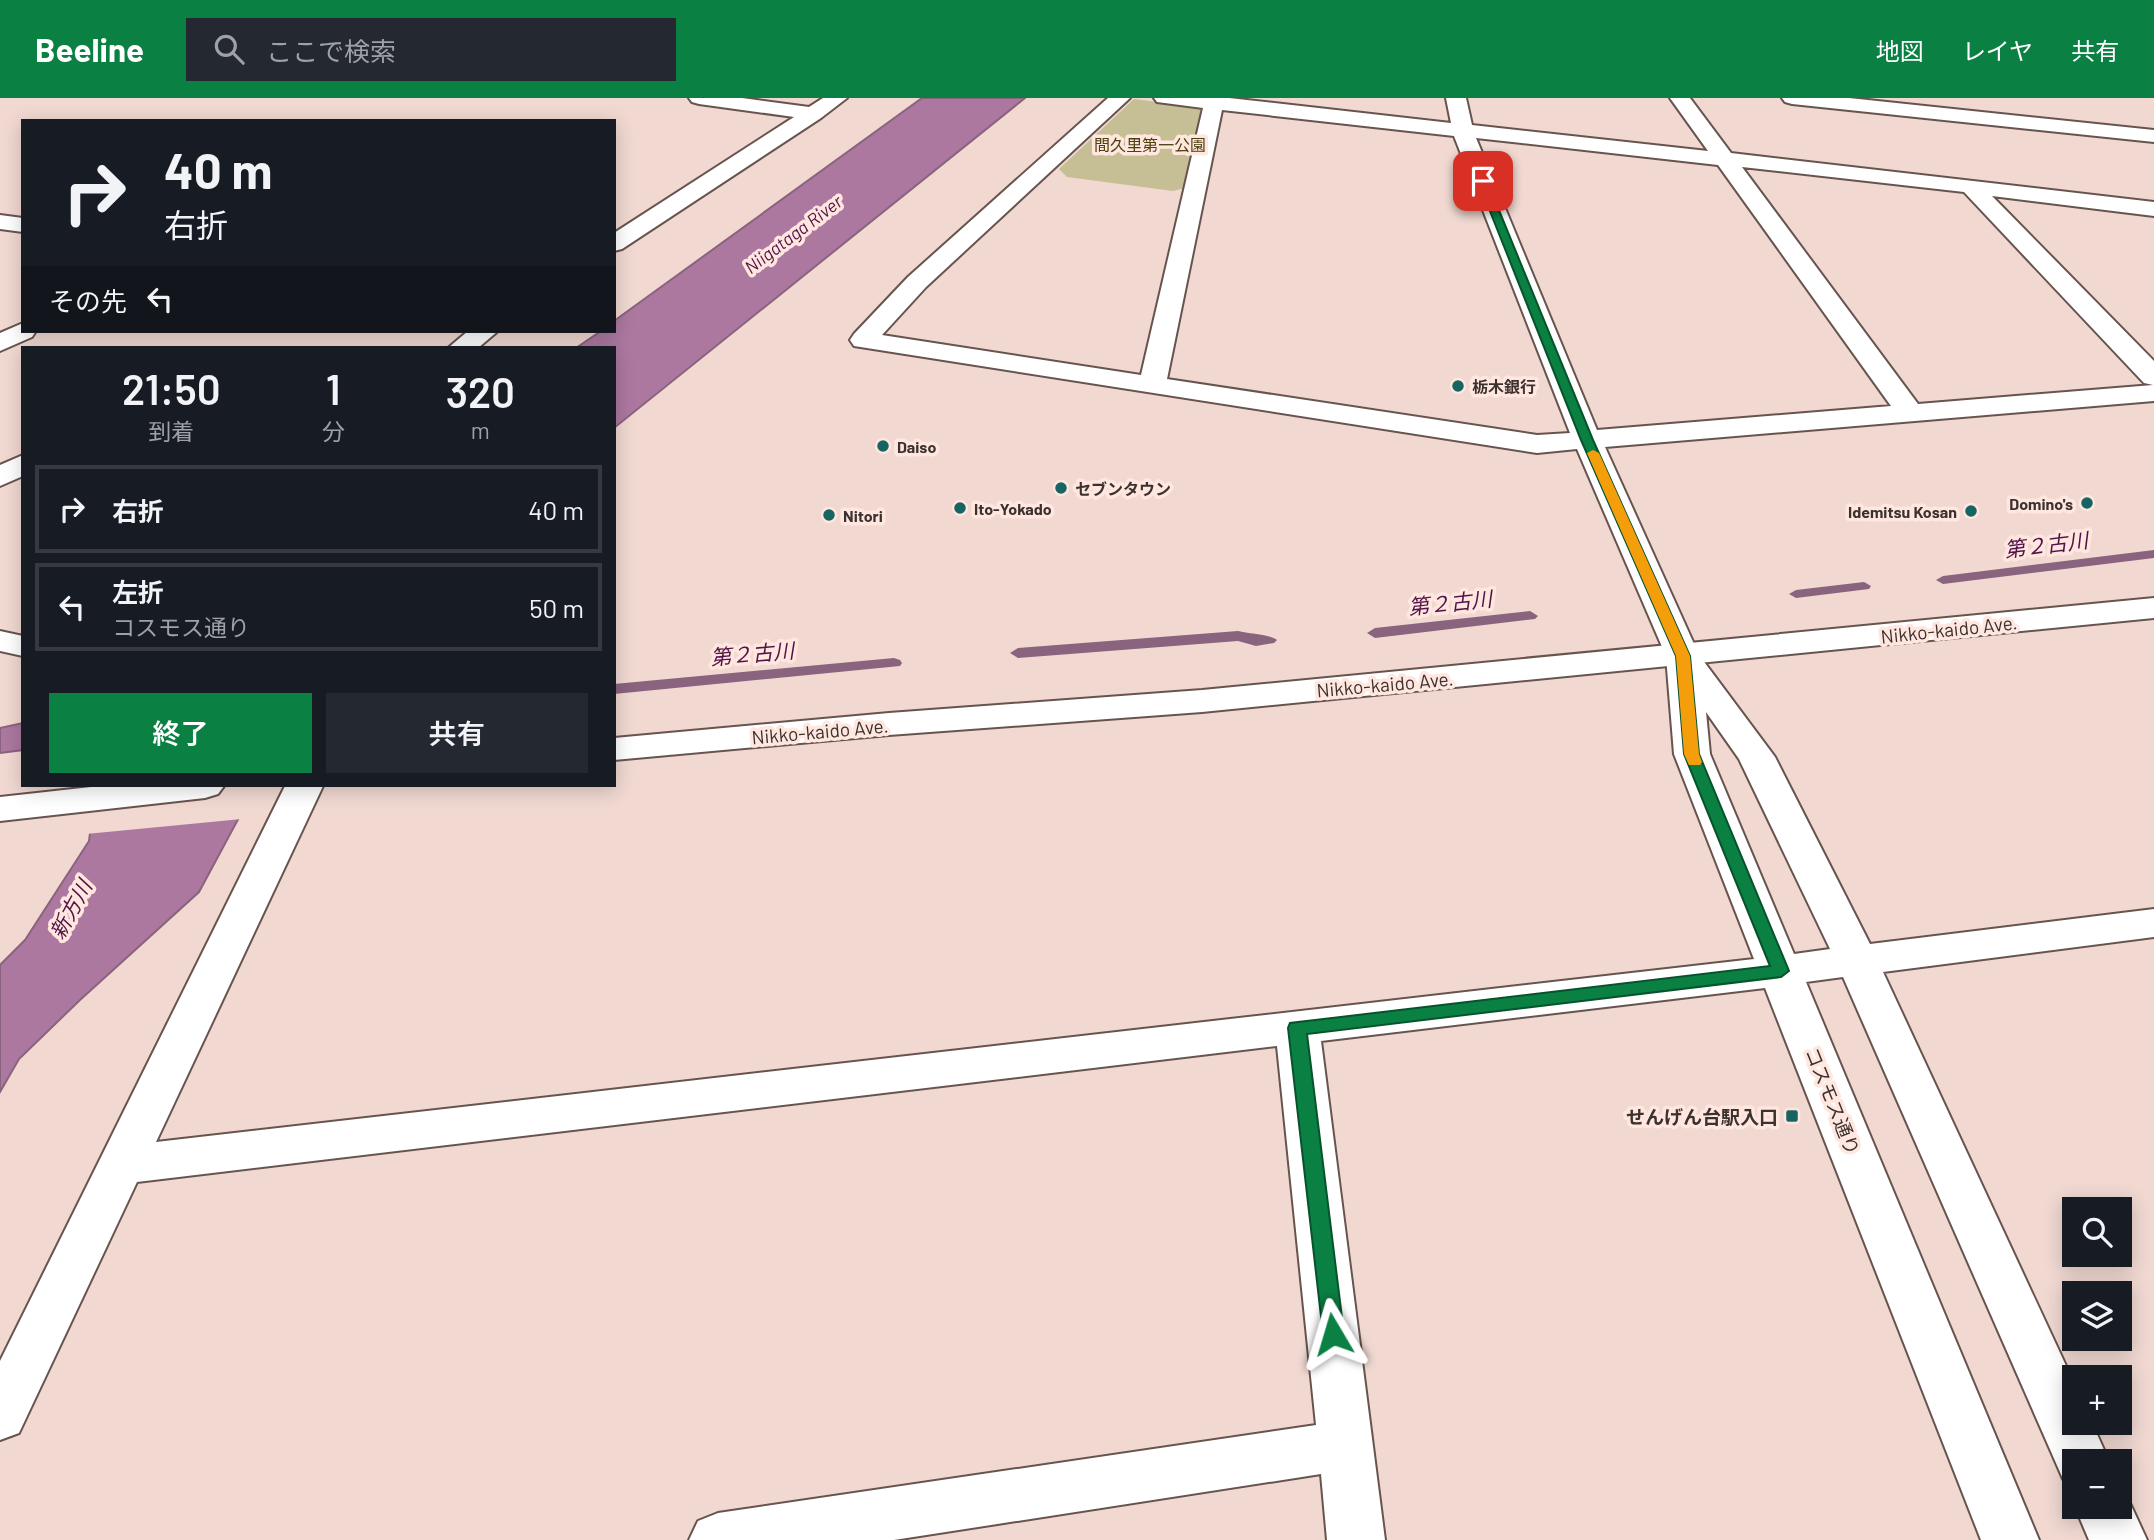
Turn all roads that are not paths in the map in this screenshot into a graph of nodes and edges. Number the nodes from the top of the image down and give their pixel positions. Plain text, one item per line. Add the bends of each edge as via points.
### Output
1 (699, 98) edge
2 (837, 98) edge
3 (1120, 98) edge
4 (1164, 98) edge
5 (1456, 98) edge
6 (1680, 98) edge
7 (1792, 98) edge
8 (1217, 101) edge
9 (814, 114) junction
10 (1462, 129) junction
11 (2154, 136) edge
12 (1725, 159) junction
13 (1970, 186) junction
14 (2154, 208) edge
15 (0, 222) edge
16 (21, 225) edge
17 (616, 243) edge
18 (21, 332) edge
19 (482, 333) edge
20 (0, 343) edge
21 (464, 346) edge
22 (2154, 377) edge
23 (1153, 383) junction
24 (2154, 393) edge
25 (1910, 412) junction
26 (1587, 440) junction
27 (21, 465) edge
28 (0, 477) edge
29 (2154, 608) edge
30 (0, 641) edge
31 (21, 646) edge
32 (1683, 656) junction
33 (616, 749) edge
34 (196, 787) edge
35 (304, 787) edge
36 (0, 809) edge
37 (2154, 923) edge
38 (1857, 961) junction
39 (1781, 971) junction
40 (1297, 1028) junction
41 (122, 1165) junction
42 (0, 1416) edge
43 (1347, 1445) junction
44 (2077, 1449) edge
45 (2108, 1519) edge
46 (718, 1540) edge
47 (1356, 1540) edge
48 (2010, 1540) edge
49 (2118, 1540) edge

1 - 9 main road
2 - 9 main road
3 - 23 main road via 917,282 863,340
4 - 8 main road
5 - 10 main road, コスモス通り
6 - 12 main road
7 - 11 main road
8 - 10 main road
8 - 23 main road
9 - 17 main road
10 - 12 main road
10 - 26 main road, コスモス通り
12 - 13 main road
12 - 25 main road
13 - 14 main road
13 - 22 main road
15 - 16 main road
18 - 20 main road
19 - 21 main road
23 - 26 main road via 1537,443
24 - 25 main road
25 - 26 main road
26 - 32 main road, コスモス通り
27 - 28 main road
29 - 32 main road, Nikko-kaido Ave.
30 - 31 main road
32 - 33 main road, Nikko-kaido Ave.
32 - 38 main road, コスモス通り via 1757,757
32 - 39 main road, コスモス通り via 1692,754
34 - 36 main road
35 - 41 main road
37 - 38 main road
38 - 39 main road
38 - 44 main road, コスモス通り
39 - 40 main road
39 - 48 main road, コスモス通り
40 - 41 main road
40 - 43 main road
41 - 42 main road
43 - 46 main road
43 - 47 main road
45 - 49 main road

